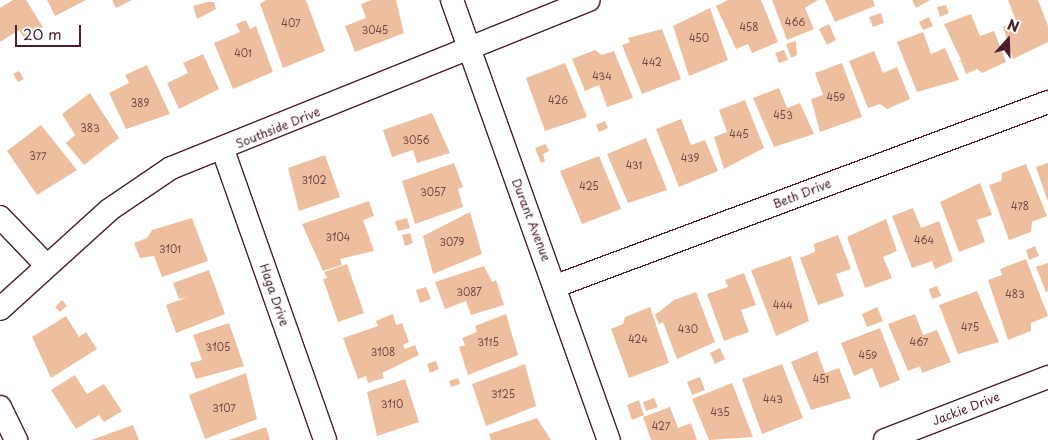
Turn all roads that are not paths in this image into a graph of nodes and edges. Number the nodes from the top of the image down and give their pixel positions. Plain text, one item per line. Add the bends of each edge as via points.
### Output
1 (452, 0) edge
2 (588, 0) edge
3 (468, 49) junction
4 (1048, 102) edge
5 (223, 150) junction
6 (0, 217) edge
7 (45, 264) junction
8 (556, 286) junction
9 (0, 309) edge
10 (1048, 377) edge
11 (0, 407) edge
12 (16, 440) edge
13 (325, 440) edge
14 (609, 440) edge
15 (885, 440) edge

1 - 3 street, Durant Avenue
2 - 3 street, Southside Drive
3 - 5 street, Southside Drive
3 - 8 street, Durant Avenue
4 - 8 street, Beth Drive
5 - 7 street, Southside Drive via 171,168 109,210
5 - 13 street, Haga Drive
6 - 7 street
7 - 9 street, Southside Drive
8 - 14 street, Durant Avenue
10 - 15 street, Jackie Drive
11 - 12 street

